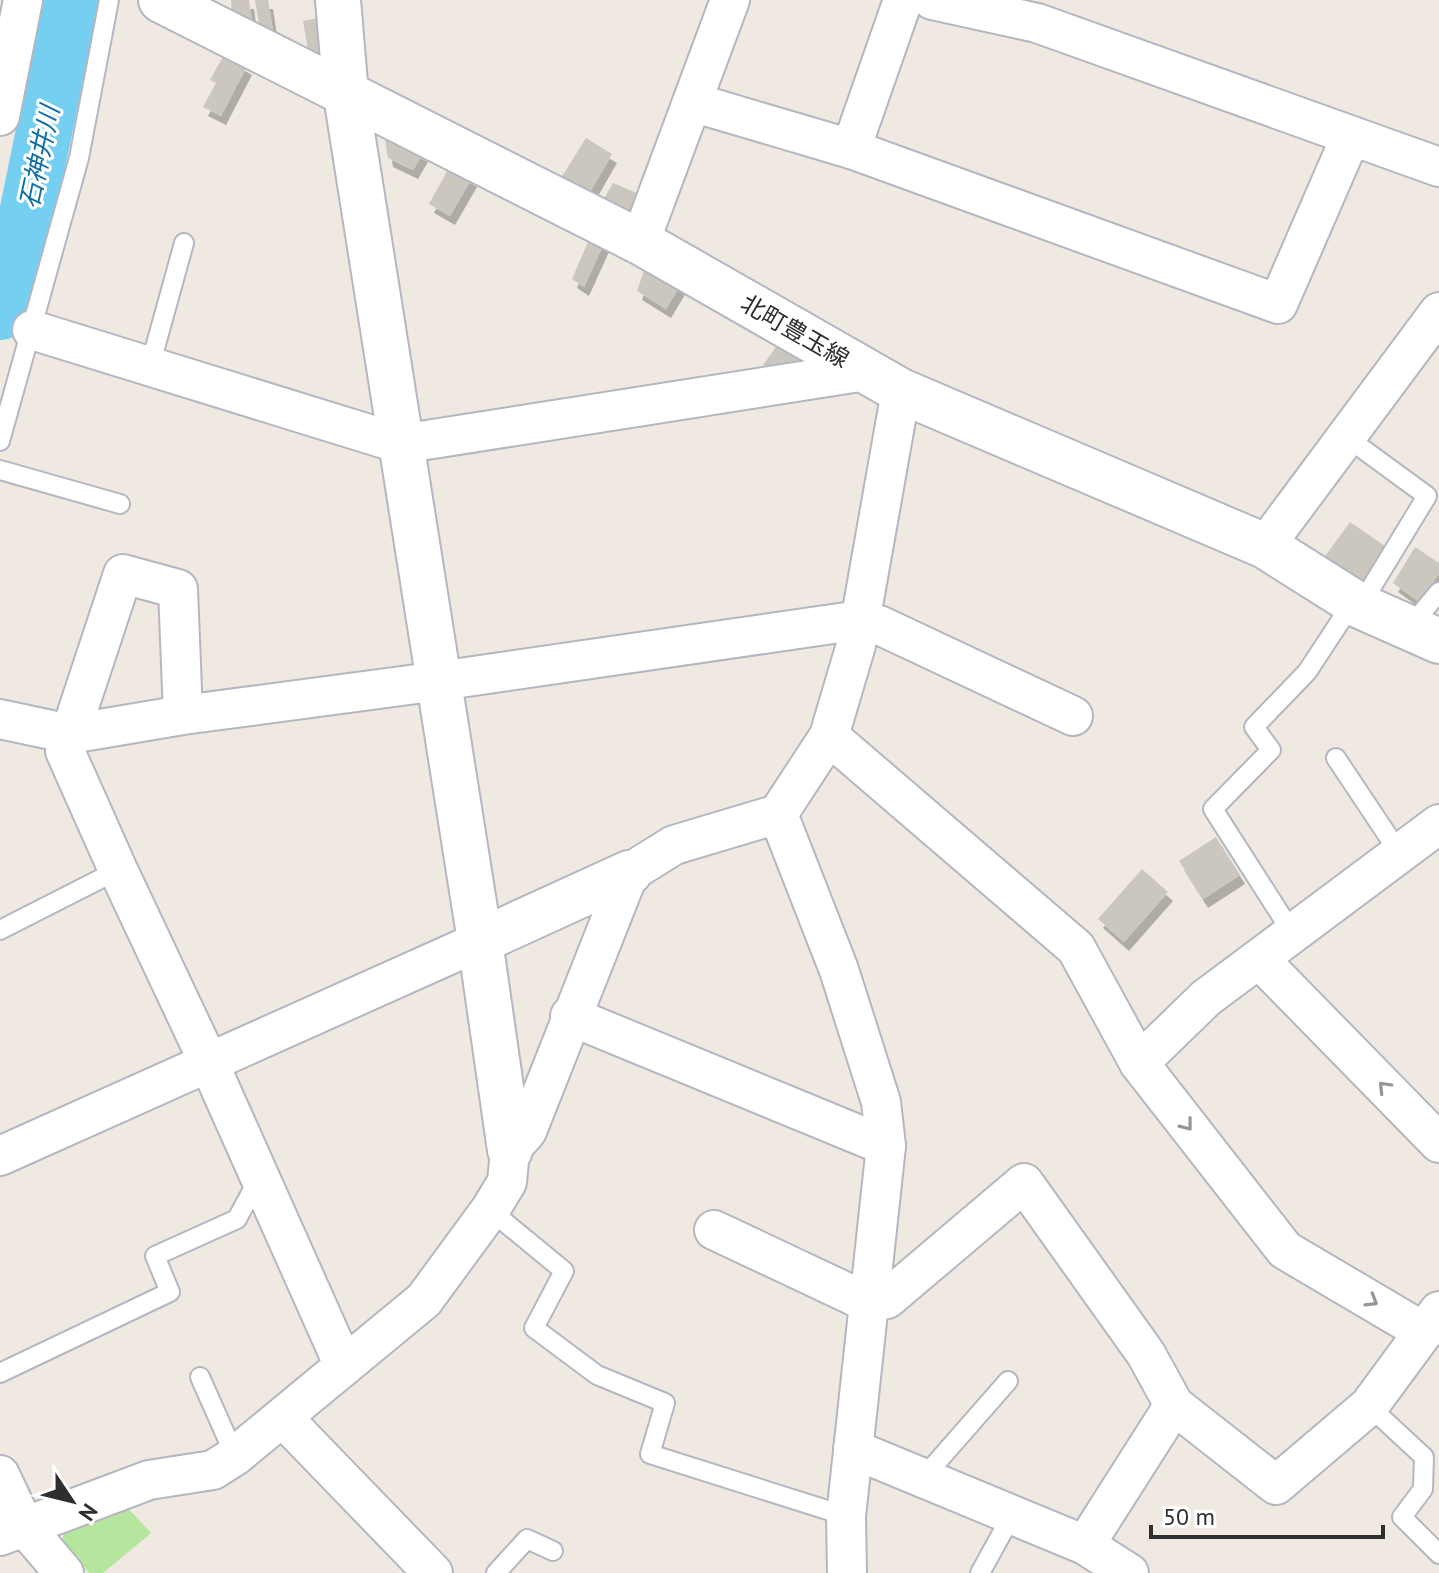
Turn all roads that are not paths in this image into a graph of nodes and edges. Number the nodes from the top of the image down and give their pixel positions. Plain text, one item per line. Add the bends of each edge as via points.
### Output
1 (23, 0) edge
2 (109, 0) edge
3 (161, 0) edge
4 (338, 0) edge
5 (730, 0) edge
6 (903, 0) edge
7 (932, 0) edge
8 (346, 95) junction
9 (692, 102) junction
10 (0, 116) edge
11 (1351, 136) junction
12 (851, 149) junction
13 (1439, 167) edge
14 (640, 242) junction
15 (184, 243) dead end
16 (1439, 312) edge
17 (32, 330) junction
18 (150, 366) junction
19 (883, 381) junction
20 (1345, 436) junction
21 (0, 441) edge
22 (401, 444) junction
23 (0, 470) edge
24 (120, 504) dead end
25 (1265, 546) junction
26 (1439, 592) edge
27 (1357, 604) junction
28 (860, 620) junction
29 (1424, 635) edge
30 (439, 681) junction
31 (183, 715) junction
32 (1073, 716) dead end
33 (0, 719) edge
34 (70, 734) junction
35 (829, 736) junction
36 (1336, 758) dead end
37 (778, 814) junction
38 (1439, 824) edge
39 (1400, 854) junction
40 (118, 870) junction
41 (629, 873) junction
42 (0, 930) edge
43 (1293, 934) junction
44 (480, 941) junction
45 (1259, 959) junction
46 (570, 1016) junction
47 (208, 1061) junction
48 (1139, 1063) junction
49 (1439, 1143) edge
50 (886, 1146) junction
51 (510, 1150) junction
52 (0, 1156) edge
53 (260, 1175) junction
54 (490, 1210) junction
55 (714, 1230) dead end
56 (869, 1303) junction
57 (1432, 1322) edge
58 (344, 1366) junction
59 (0, 1373) edge
60 (200, 1377) dead end
61 (1008, 1381) dead end
62 (1174, 1405) junction
63 (1369, 1406) junction
64 (283, 1418) junction
65 (853, 1449) junction
66 (235, 1456) junction
67 (0, 1475) edge
68 (923, 1478) junction
69 (1012, 1515) junction
70 (846, 1516) junction
71 (12, 1531) edge
72 (553, 1551) dead end
73 (1439, 1554) edge
74 (1102, 1562) edge
75 (64, 1573) edge
76 (433, 1573) edge
77 (496, 1573) edge
78 (847, 1573) edge
79 (980, 1573) edge

1 - 10 street
2 - 17 lane via 79,158
3 - 8 main road, 北町豊玉線
4 - 8 main road
5 - 9 street
6 - 12 street
7 - 11 street via 1037,23
8 - 14 main road, 北町豊玉線
8 - 22 main road
9 - 12 street
9 - 14 street
11 - 12 street via 1278,304
11 - 13 street
14 - 19 main road, 北町豊玉線
15 - 18 lane
16 - 20 street
17 - 18 street
17 - 21 lane
18 - 22 street
19 - 22 street
19 - 25 main road, 北町豊玉線
19 - 28 street
20 - 25 street
20 - 27 lane via 1427,496
22 - 30 main road
23 - 24 lane
25 - 27 main road, 北町豊玉線
26 - 29 lane
27 - 29 main road, 北町豊玉線
27 - 43 lane via 1307,672 1254,727 1271,750 1213,809
28 - 30 street
28 - 32 street
28 - 35 street
30 - 31 street
30 - 44 main road
31 - 34 street
31 - 34 street via 178,589 123,574
33 - 34 street
34 - 40 street via 65,751
35 - 37 street
35 - 48 street via 1076,948
36 - 39 lane
37 - 41 street via 674,845
37 - 50 street via 839,970 881,1102
38 - 39 street
39 - 43 street
40 - 42 lane
40 - 47 street
41 - 44 main road
41 - 46 street
43 - 45 street
44 - 47 street
44 - 51 main road
45 - 48 street via 1206,998
49 -> 45 street
46 - 50 street
46 - 51 street via 527,1131
47 - 52 street
47 - 53 street
48 -> 57 street via 1285,1250
50 - 56 street
51 - 54 street via 507,1182
53 - 58 street
53 - 59 lane via 237,1219 155,1256 170,1292
54 - 58 street via 424,1300
54 - 70 lane via 564,1271 534,1328 597,1375 665,1403 650,1454
55 - 56 street
56 - 62 street via 887,1299 1024,1183 1146,1354
56 - 65 street
57 - 63 street
58 - 64 street
60 - 66 lane
61 - 68 lane
62 - 63 street via 1276,1485
62 - 74 street
63 - 73 lane via 1424,1457 1423,1489 1402,1517
64 - 66 street
64 - 76 street
65 - 68 street
65 - 70 street
66 - 71 street via 213,1470 149,1480
67 - 71 street
68 - 69 street
69 - 74 street
69 - 79 lane
70 - 78 street
71 - 75 street
72 - 77 lane via 527,1539

